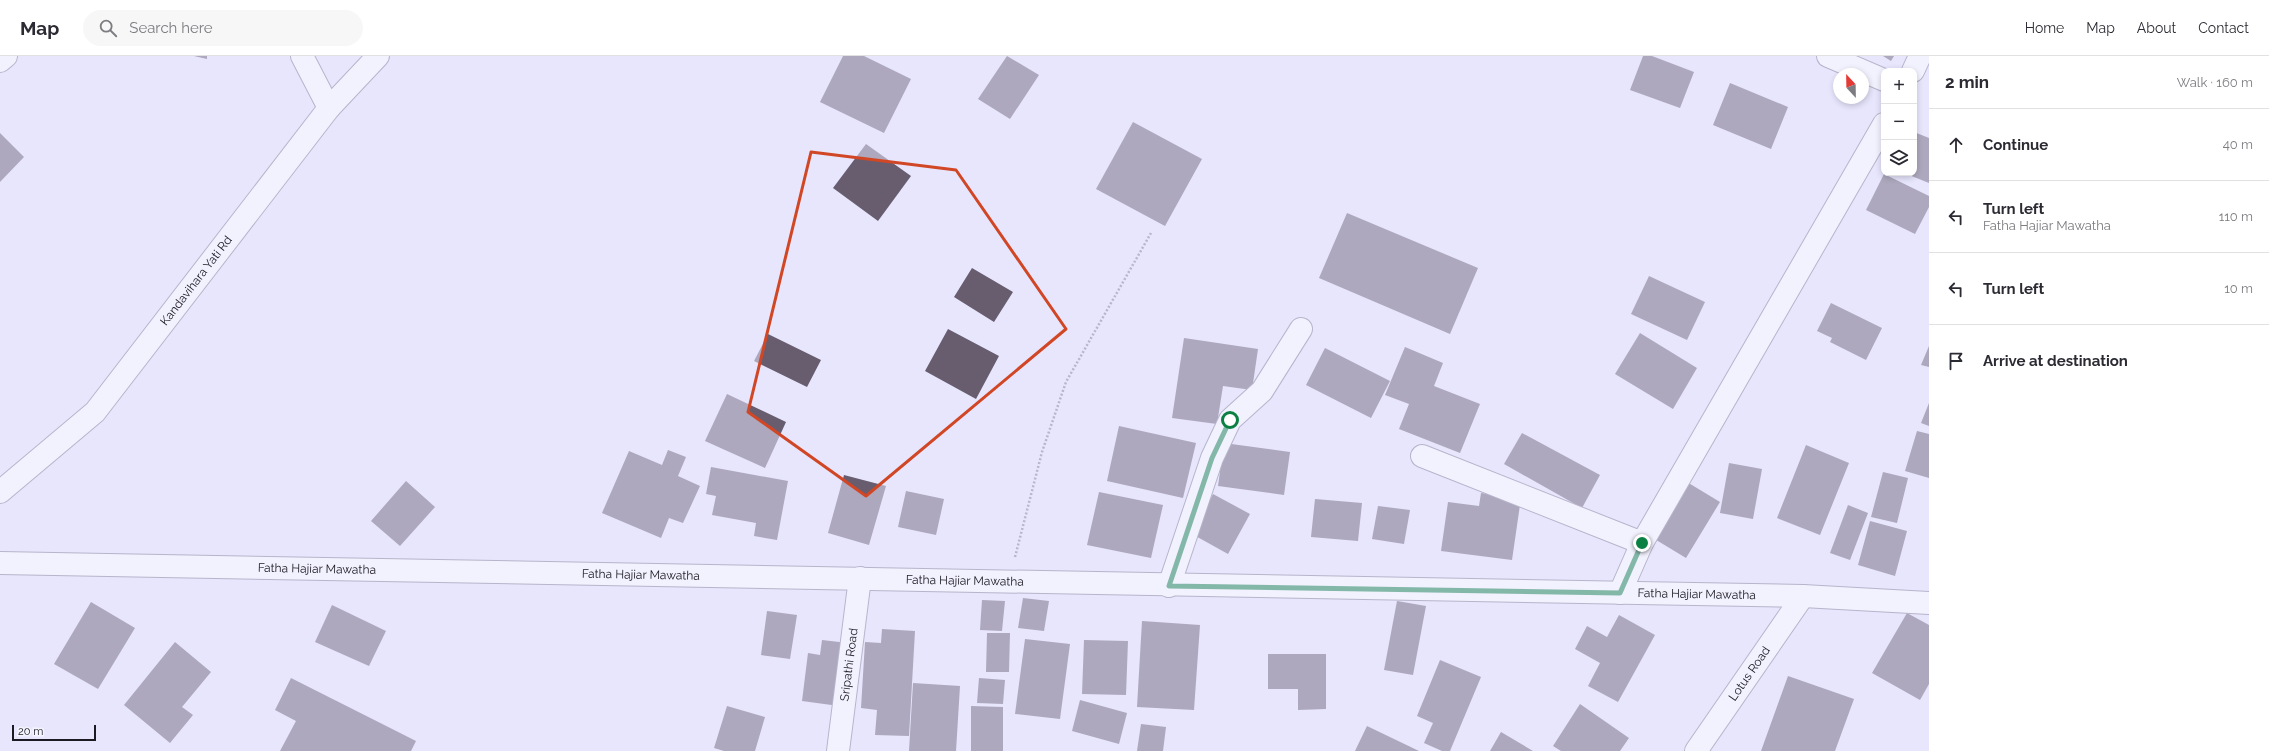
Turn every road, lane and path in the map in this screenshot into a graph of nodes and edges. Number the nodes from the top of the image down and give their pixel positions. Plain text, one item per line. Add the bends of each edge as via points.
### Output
1 (6, 56) edge
2 (302, 56) edge
3 (378, 56) edge
4 (1828, 56) edge
5 (1920, 56) edge
6 (0, 61) edge
7 (1914, 68) edge
8 (1881, 79) edge
9 (329, 108) junction
10 (1881, 129) edge
11 (1152, 233) dead end
12 (1301, 329) dead end
13 (1422, 456) dead end
14 (0, 492) edge
15 (1642, 543) junction
16 (0, 564) edge
17 (860, 578) junction
18 (1009, 583) junction
19 (1169, 586) junction
20 (1620, 593) junction
21 (1803, 596) junction
22 (1929, 603) edge
23 (838, 751) edge
24 (1696, 751) edge

1 - 6 street
2 - 9 street
3 - 9 street, Kandavihara Yati Rd
4 - 8 street
5 - 7 street
9 - 14 street, Kandavihara Yati Rd via 94,412
10 - 15 street
11 - 18 path via 1066,382 1042,452
12 - 19 street via 1262,391 1230,420 1212,458
13 - 15 street
15 - 20 street
16 - 17 street, Fatha Hajiar Mawatha
17 - 18 street, Fatha Hajiar Mawatha
17 - 23 street, Sripathi Road
18 - 19 street, Fatha Hajiar Mawatha
19 - 20 street, Fatha Hajiar Mawatha
20 - 21 street, Fatha Hajiar Mawatha
21 - 22 street, Fatha Hajiar Mawatha
21 - 24 street, Lotus Road

